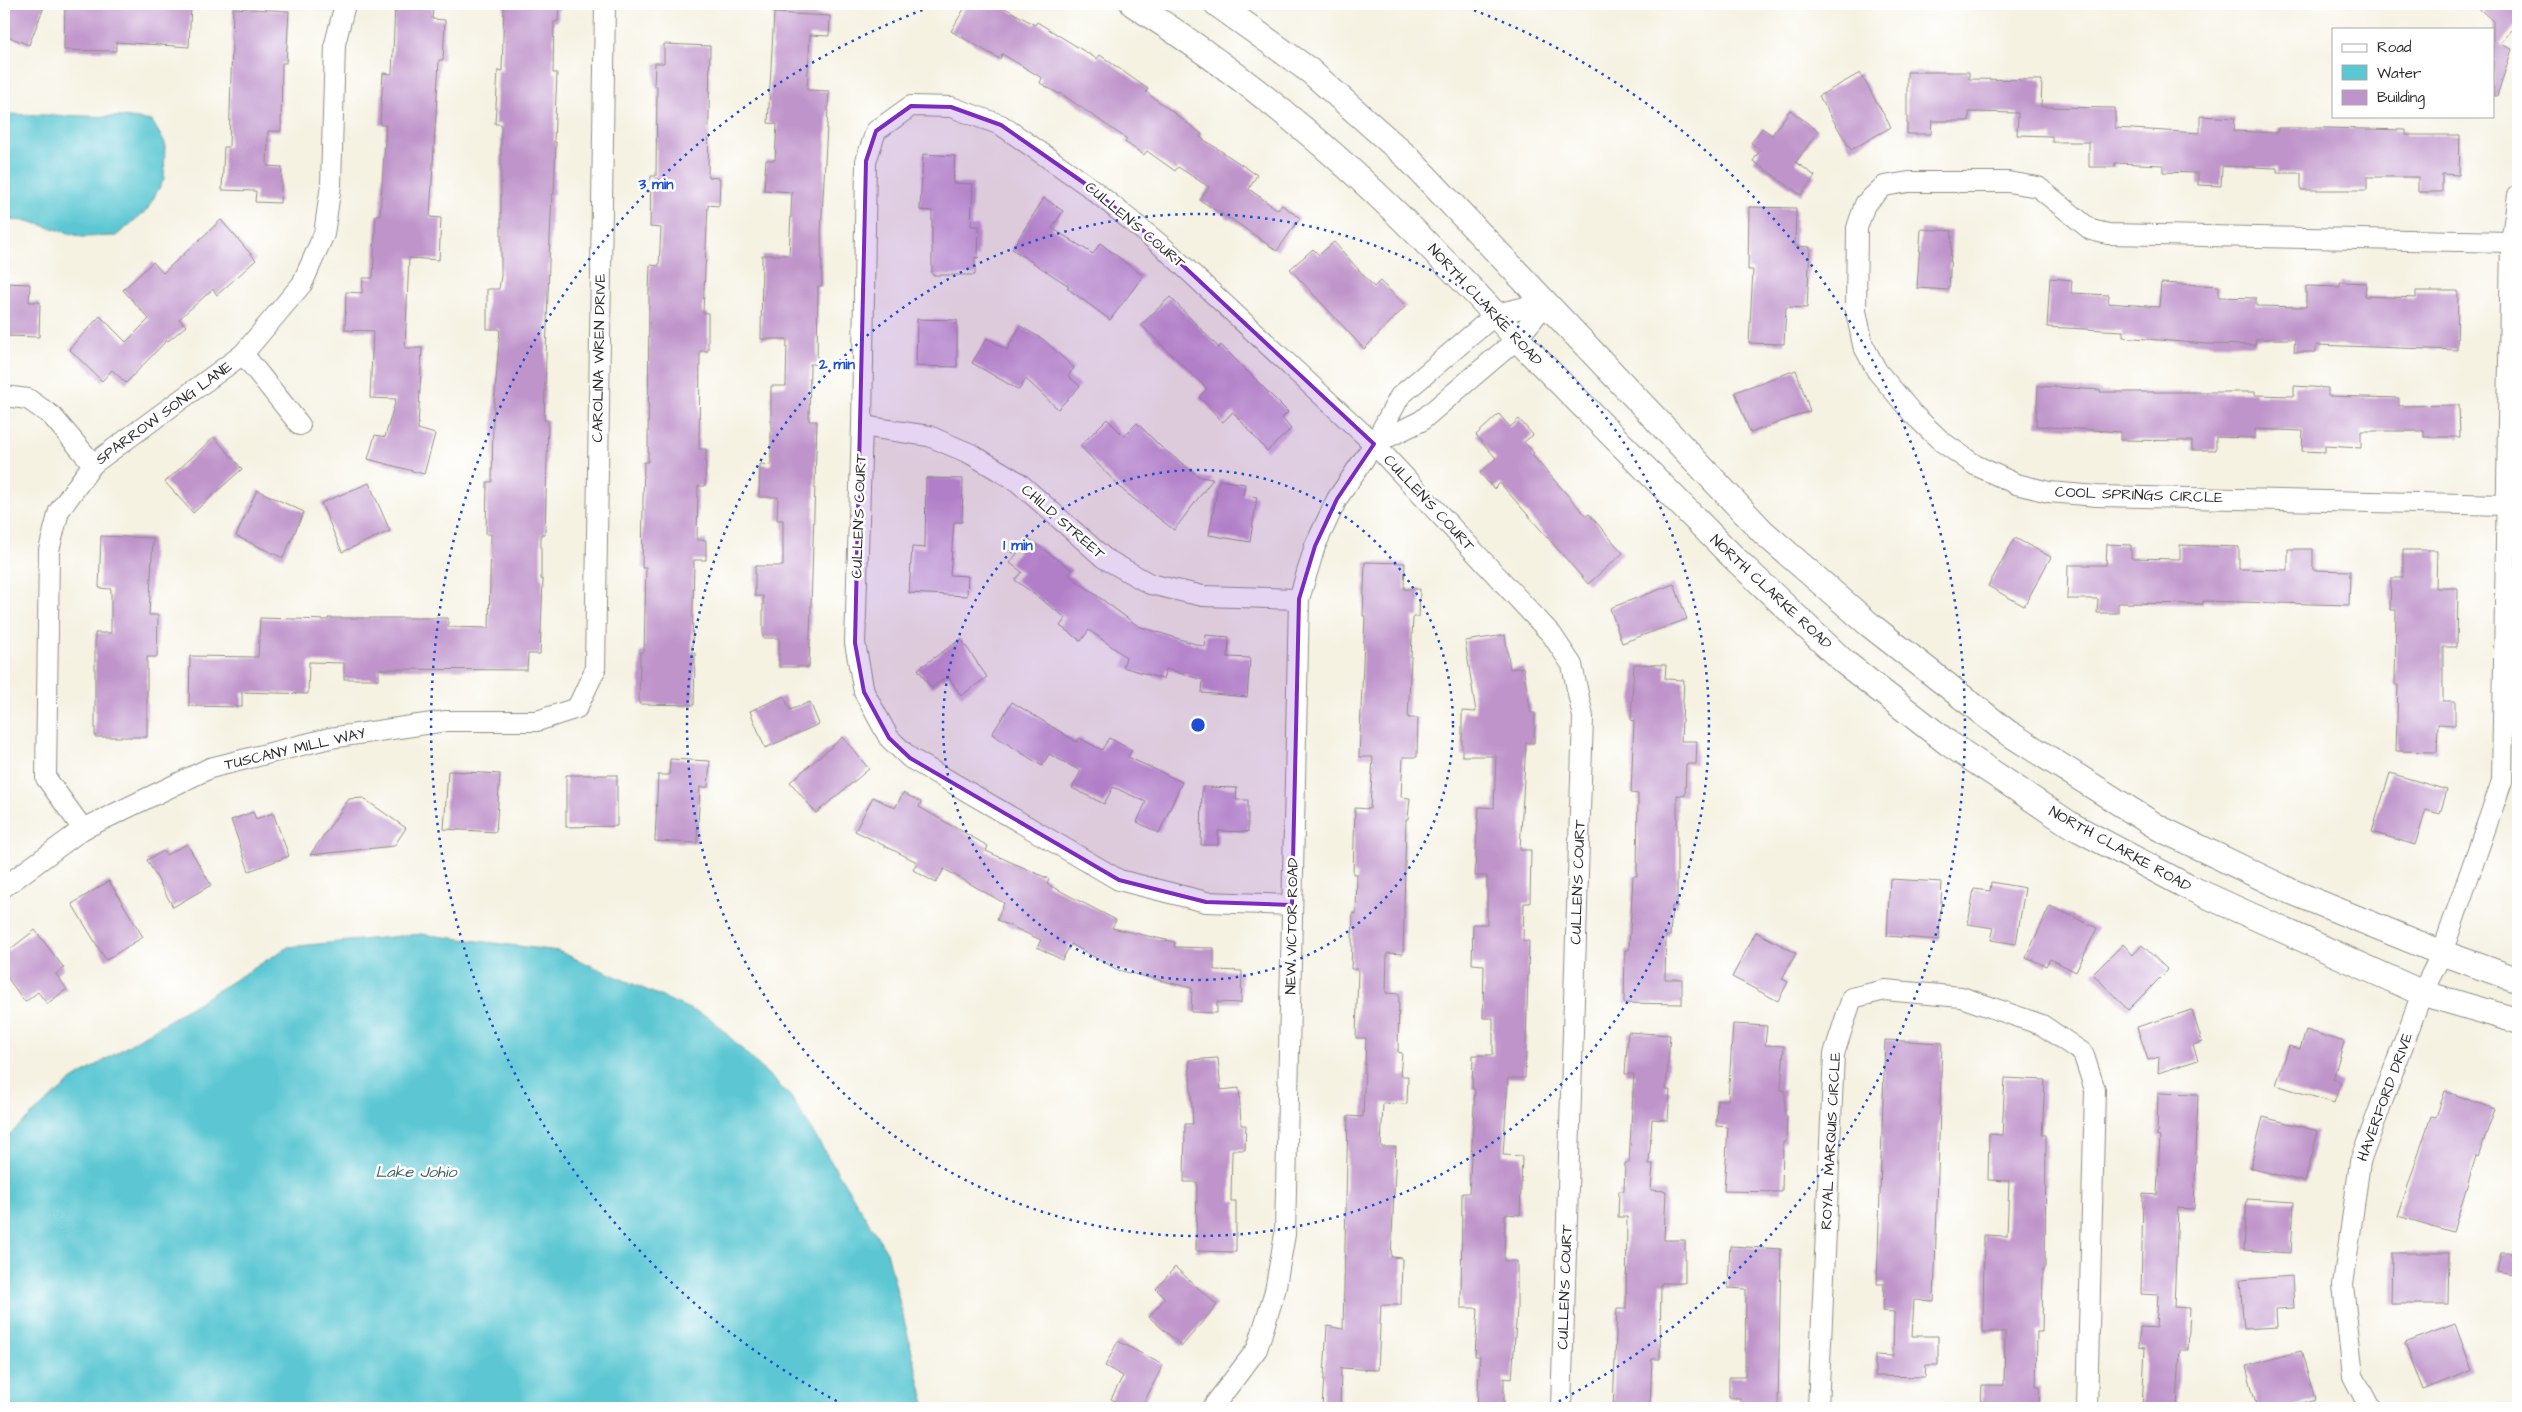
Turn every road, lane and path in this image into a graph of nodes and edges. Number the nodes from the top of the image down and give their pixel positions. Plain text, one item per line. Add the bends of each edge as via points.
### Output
1 (345, 4) edge
2 (605, 4) edge
3 (1133, 4) edge
4 (1217, 4) edge
5 (2518, 195) edge
6 (2511, 242) junction
7 (1547, 302) junction
8 (1496, 314) junction
9 (1516, 339) junction
10 (243, 354) junction
11 (4, 396) edge
12 (300, 425) dead end
13 (862, 426) junction
14 (1374, 444) junction
15 (93, 464) junction
16 (2507, 505) junction
17 (1299, 599) junction
18 (577, 708) joint
19 (2510, 782) edge
20 (83, 829) junction
21 (4, 886) edge
22 (1292, 905) junction
23 (2442, 953) junction
24 (2518, 980) edge
25 (2422, 993) junction
26 (2518, 1021) edge
27 (1212, 1408) edge
28 (1560, 1408) edge
29 (1818, 1408) edge
30 (2087, 1408) edge
31 (2370, 1408) edge

1 - 10 street, SPARROW SONG LANE via 334,44 331,185 324,234 302,284
2 - 18 street, CAROLINA WREN DRIVE via 595,670
3 - 8 street, NORTH CLARKE ROAD via 1186,38 1279,108 1393,208
4 - 7 street via 1310,71 1408,158
5 - 6 street, HAVERFORD DRIVE
6 - 16 street, HAVERFORD DRIVE
6 - 16 street, COOL SPRINGS CIRCLE via 2108,234 2091,230 2038,187 2008,182 1909,182 1884,186 1865,204 1857,228 1856,311 1863,345 1877,372 1941,441 1975,465 2016,484 2048,492 2097,496
7 - 8 street, NEW VICTOR ROAD
7 - 9 street
7 - 23 street via 1763,532 1870,625 2007,732 2159,828 2290,892
8 - 9 street, NORTH CLARKE ROAD
8 - 14 street, NEW VICTOR ROAD via 1400,396
9 - 14 street via 1420,421
9 - 25 street, NORTH CLARKE ROAD via 1730,555 1844,662 1948,743 2070,825 2172,878
10 - 12 street
10 - 15 street, SPARROW SONG LANE
11 - 15 street via 28,399 52,416
13 - 14 street, CULLEN'S COURT via 866,160 876,132 911,106 931,106 951,107 1001,125 1087,184 1162,246
13 - 17 street, CHILD STREET via 929,436 971,454 1018,482 1104,558 1150,584 1203,596
13 - 22 street, CULLEN'S COURT via 855,643 864,692 889,738 910,758 1119,880 1206,902
14 - 17 street, NEW VICTOR ROAD via 1338,499 1318,538
14 - 28 street, CULLEN'S COURT via 1552,635 1572,665 1583,717
15 - 20 street, SPARROW SONG LANE via 60,511 48,550 46,778
16 - 19 street, HAVERFORD DRIVE
17 - 22 street, NEW VICTOR ROAD
18 - 20 street, TUSCANY MILL WAY via 538,721 446,721 330,738 210,768
19 - 23 street, HAVERFORD DRIVE
20 - 21 street, TUSCANY MILL WAY
22 - 27 street, NEW VICTOR ROAD via 1285,1234 1275,1291 1257,1349
23 - 24 street
23 - 25 street, HAVERFORD DRIVE
25 - 26 street, NORTH CLARKE ROAD
25 - 31 street, HAVERFORD DRIVE via 2360,1162 2343,1285 2353,1376
29 - 30 street, ROYAL MARQUIS CIRCLE via 1834,1054 1852,998 1884,990 1961,996 2042,1025 2083,1053 2095,1090

